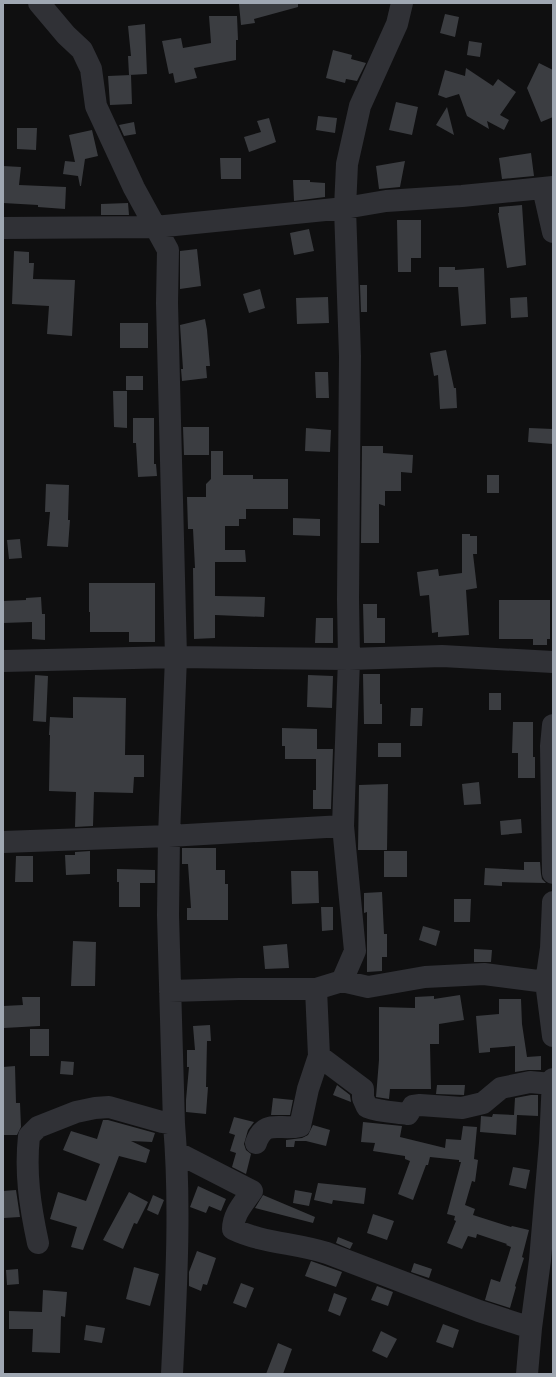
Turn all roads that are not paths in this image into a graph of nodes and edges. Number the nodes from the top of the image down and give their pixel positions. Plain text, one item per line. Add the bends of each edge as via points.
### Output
1 (39, 3) edge
2 (402, 3) edge
3 (548, 187) edge
4 (345, 208) junction
5 (155, 227) junction
6 (3, 228) edge
7 (553, 232) edge
8 (176, 658) junction
9 (349, 658) junction
10 (3, 661) edge
11 (553, 662) edge
12 (553, 725) edge
13 (342, 826) junction
14 (169, 836) junction
15 (3, 842) edge
16 (553, 873) edge
17 (553, 902) edge
18 (342, 981) junction
19 (549, 981) edge
20 (316, 989) junction
21 (170, 991) junction
22 (553, 1036) edge
23 (319, 1056) junction
24 (553, 1079) edge
25 (552, 1084) edge
26 (174, 1124) junction
27 (256, 1144) dead end
28 (176, 1152) junction
29 (38, 1243) dead end
30 (547, 1261) edge
31 (531, 1328) junction
32 (172, 1374) edge
33 (528, 1374) edge

1 - 5 street via 82,50 90,69 96,106
2 - 4 street via 397,24 360,106 347,164
3 - 4 street via 386,201
3 - 7 street
4 - 5 street
4 - 9 street via 350,356
5 - 6 street
5 - 8 street via 168,250 167,303
8 - 9 street
8 - 10 street
8 - 14 street
9 - 11 street via 442,656
9 - 13 street
12 - 16 street
13 - 14 street
13 - 18 street via 355,951
14 - 15 street
14 - 21 street
17 - 19 street
18 - 19 street via 368,986 425,977 484,974
18 - 20 street
19 - 22 street
20 - 21 street
20 - 23 street
21 - 26 street
23 - 25 street via 363,1089 367,1107 385,1112 408,1114 413,1106 420,1105 462,1108 484,1103 501,1088 530,1082
23 - 27 street via 300,1126 264,1130
24 - 25 street
25 - 30 street
26 - 28 street
26 - 29 street via 109,1107 76,1112 38,1127 29,1136 27,1150 28,1193
28 - 31 street via 252,1191 236,1214 233,1229 253,1237 327,1253
28 - 32 street
30 - 31 street
31 - 33 street

